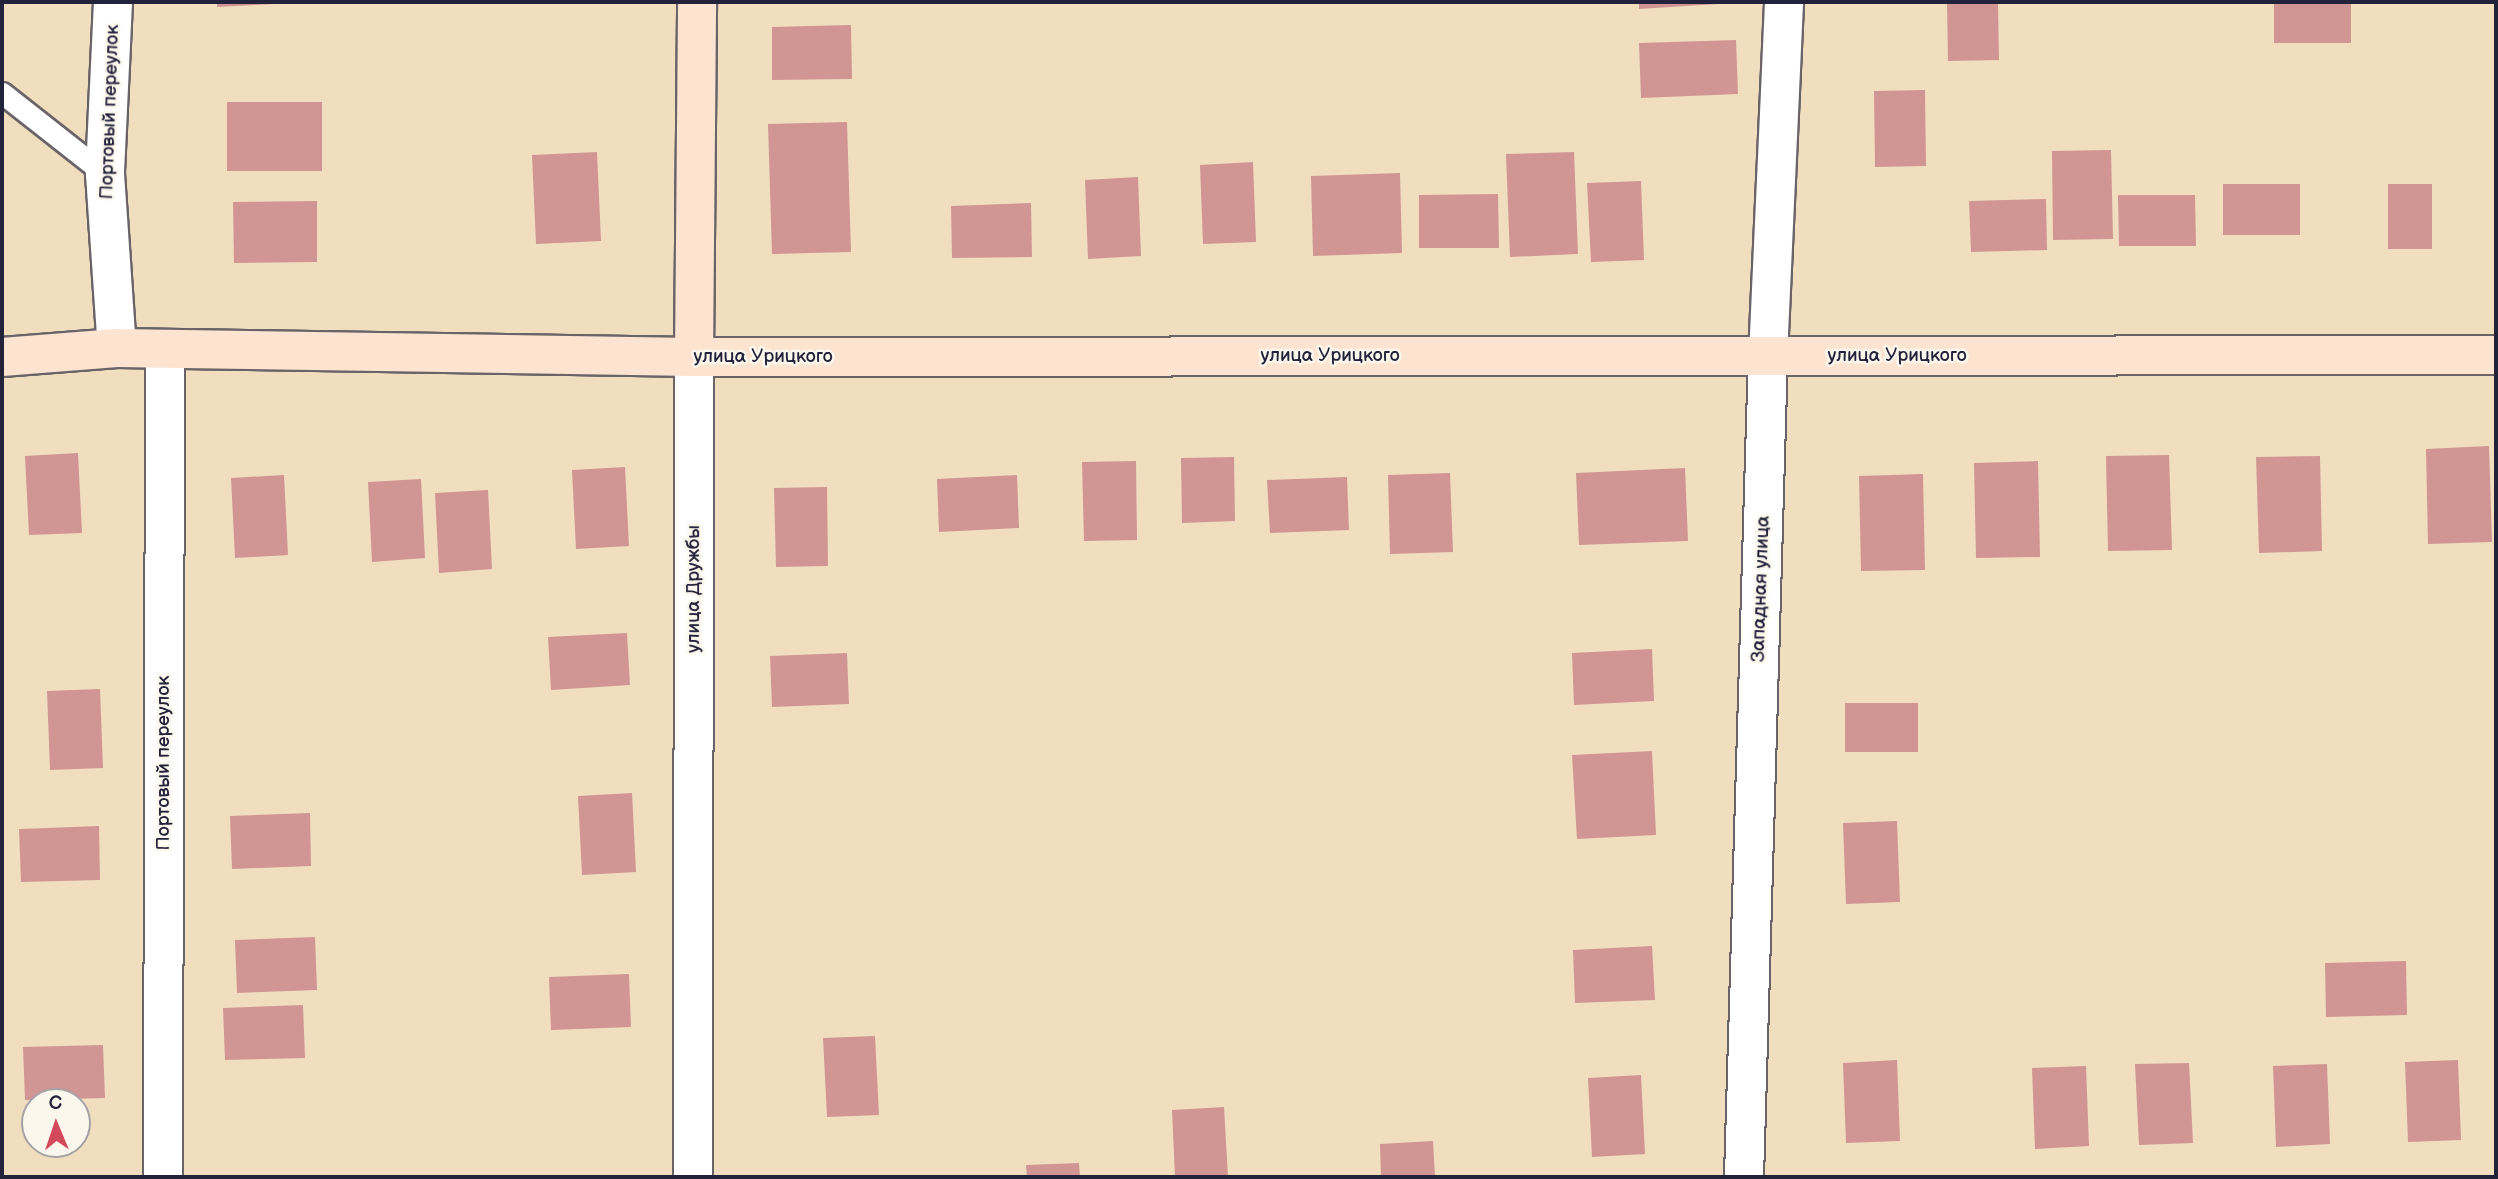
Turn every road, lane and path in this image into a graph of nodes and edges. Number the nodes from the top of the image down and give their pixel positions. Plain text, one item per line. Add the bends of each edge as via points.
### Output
1 (113, 2) edge
2 (697, 2) edge
3 (1784, 2) edge
4 (2, 93) edge
5 (104, 174) junction
6 (117, 348) junction
7 (165, 350) junction
8 (2496, 355) edge
9 (1768, 356) junction
10 (2, 357) edge
11 (694, 357) junction
12 (163, 1177) edge
13 (693, 1177) edge
14 (1744, 1177) edge

1 - 5 street, Портовый переулок
2 - 11 street, улица Дружбы
3 - 9 street, Западная улица
4 - 5 lane
5 - 6 street, Портовый переулок
6 - 7 street, улица Урицкого
6 - 10 street, улица Урицкого
7 - 11 street, улица Урицкого
7 - 12 street, Портовый переулок
8 - 9 street, улица Урицкого
9 - 11 street, улица Урицкого
9 - 14 street, Западная улица
11 - 13 street, улица Дружбы

